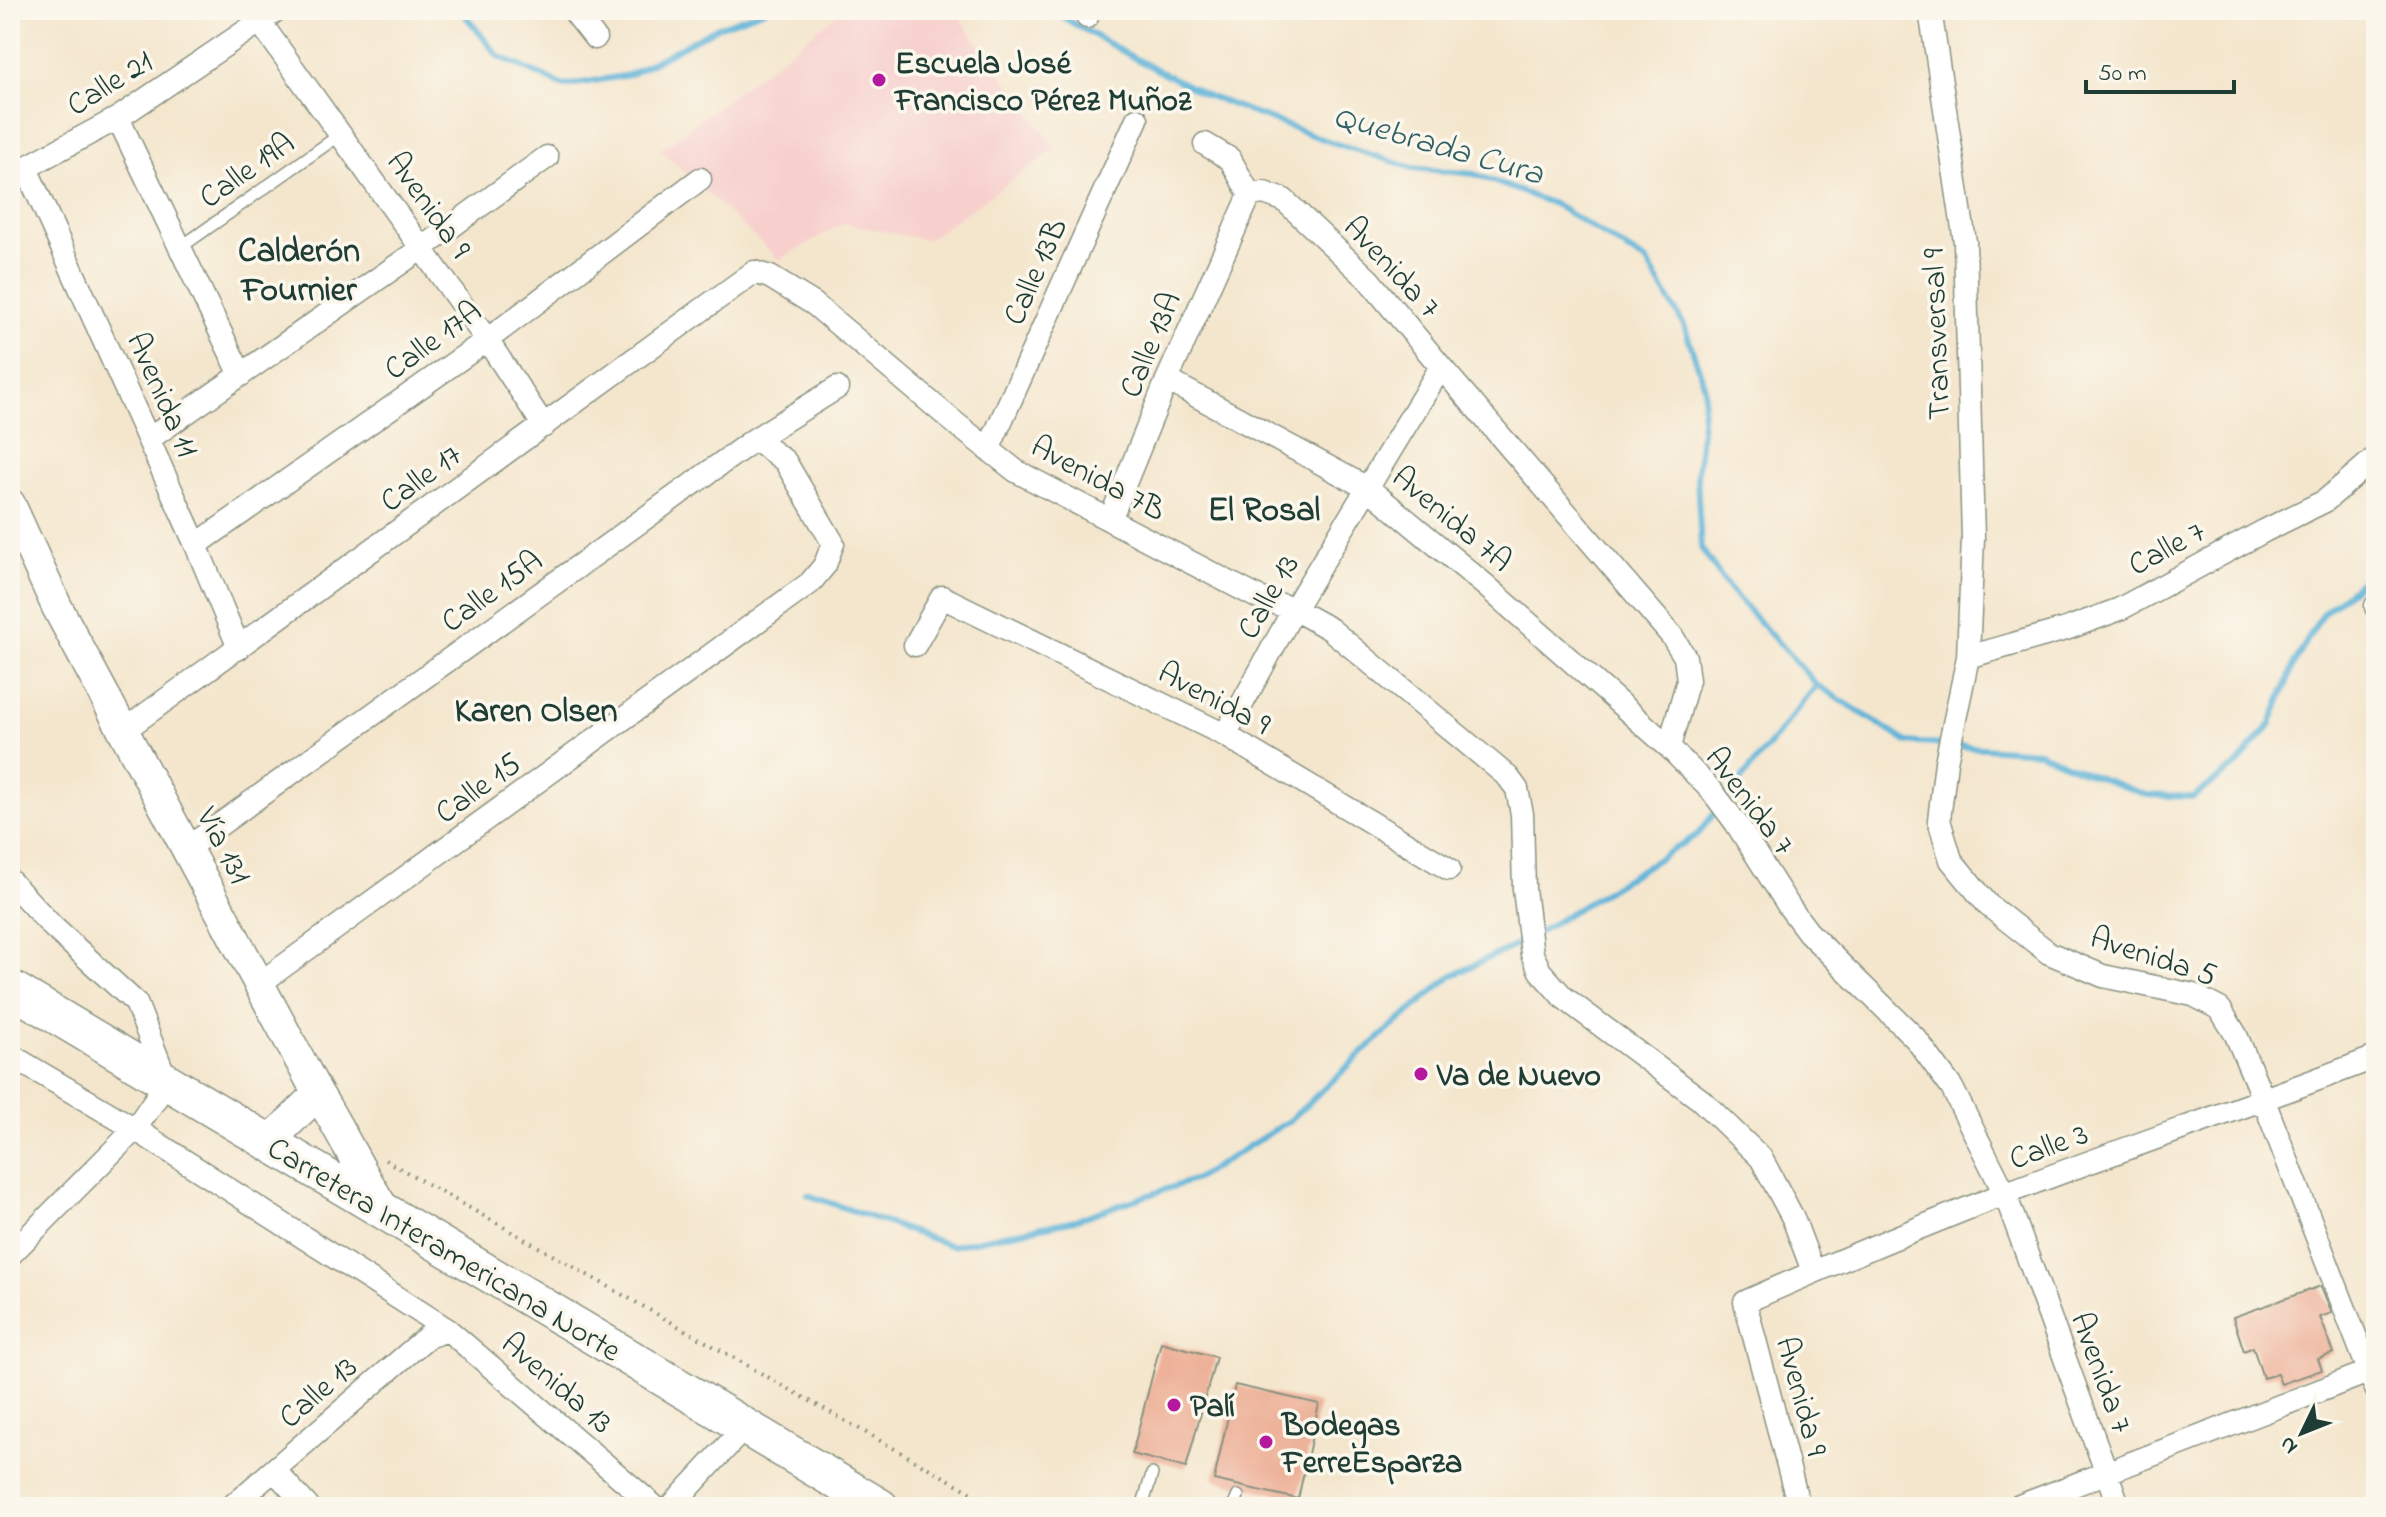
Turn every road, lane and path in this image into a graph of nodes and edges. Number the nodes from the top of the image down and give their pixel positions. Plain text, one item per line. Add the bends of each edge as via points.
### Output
1 (573, 10) edge
2 (1930, 10) edge
3 (269, 16) edge
4 (595, 38) dead end
5 (118, 118) junction
6 (1137, 119) dead end
7 (341, 134) junction
8 (1205, 144) dead end
9 (547, 157) dead end
10 (18, 172) edge
11 (700, 179) dead end
12 (1250, 195) junction
13 (181, 247) junction
14 (422, 248) junction
15 (754, 272) joint
16 (487, 340) junction
17 (1441, 367) junction
18 (241, 375) junction
19 (1167, 380) junction
20 (837, 388) dead end
21 (544, 426) junction
22 (149, 439) junction
23 (755, 439) junction
24 (988, 450) junction
25 (2376, 457) edge
26 (10, 469) edge
27 (1369, 489) junction
28 (15, 498) edge
29 (1110, 520) junction
30 (196, 545) junction
31 (1294, 609) junction
32 (915, 645) dead end
33 (239, 648) junction
34 (1968, 657) junction
35 (123, 731) junction
36 (1225, 735) junction
37 (1669, 747) junction
38 (186, 849) junction
39 (1449, 869) dead end
40 (10, 881) edge
41 (259, 984) junction
42 (10, 988) edge
43 (10, 1055) edge
44 (2376, 1057) edge
45 (167, 1082) junction
46 (318, 1094) junction
47 (2264, 1101) junction
48 (135, 1129) junction
49 (273, 1135) junction
50 (372, 1169) junction
51 (2005, 1194) junction
52 (388, 1213) junction
53 (10, 1255) edge
54 (1813, 1271) junction
55 (1745, 1302) joint
56 (448, 1330) junction
57 (2374, 1377) edge
58 (745, 1427) junction
59 (274, 1470) junction
60 (2106, 1472) junction
61 (1152, 1474) dead end
62 (231, 1507) edge
63 (308, 1507) edge
64 (655, 1507) edge
65 (671, 1507) edge
66 (880, 1507) edge
67 (997, 1507) edge
68 (1142, 1507) edge
69 (1799, 1507) edge
70 (2017, 1507) edge
71 (2119, 1507) edge

1 - 4 street
2 - 34 street, Transversal 9 via 1965,242 1973,538
3 - 5 street, Calle 21
3 - 7 street, Avenida 9
5 - 10 street, Calle 21
5 - 13 street
6 - 24 street, Calle 13B
7 - 13 lane, Calle 19A
7 - 14 street, Avenida 9
8 - 12 street via 1230,159
9 - 14 street
10 - 22 street, Avenida 11
11 - 16 street, Calle 17A
12 - 17 street, Avenida 7 via 1264,193 1284,200 1369,280
12 - 19 street, Calle 13A
13 - 18 street
14 - 16 street, Avenida 9
14 - 18 street
15 - 21 street, Calle 17
15 - 24 street, Avenida 7B via 814,304
16 - 21 street, Avenida 9
16 - 30 street, Calle 17A
17 - 27 street, Calle 13
17 - 37 street, Avenida 7 via 1685,657 1688,680
18 - 22 street
19 - 27 street, Avenida 7A
19 - 29 street, Calle 13A
20 - 23 street, Calle 15A
21 - 33 street, Calle 17
22 - 30 street, Avenida 11
23 - 38 street, Calle 15A
23 - 41 street, Calle 15 via 785,461 833,543 825,565 810,583
24 - 29 street, Avenida 7B via 1016,471
25 - 34 street, Calle 7 via 2325,501 2120,609
26 - 28 path
27 - 31 street, Calle 13
27 - 37 street, Avenida 7A
28 - 35 main road, Vía 131 via 57,607
29 - 31 street, Avenida 7B via 1259,598
30 - 33 street, Avenida 11
31 - 36 street, Calle 13
31 - 54 street, Avenida 7B via 1330,629 1508,777 1517,789 1522,814 1524,889 1532,954 1540,971 1563,997 1701,1100 1761,1158
32 - 36 street, Avenida 9 via 942,597
33 - 35 street, Calle 17
34 - 47 street, Avenida 5 via 1939,820 1951,860 1988,905 2049,953 2103,976 2193,995 2220,1009
35 - 38 main road, Vía 131
36 - 39 street, Avenida 9
37 - 51 street, Avenida 7 via 1712,791 1808,932 1916,1039 1952,1088
38 - 41 main road, Vía 131
40 - 45 street via 136,1003
41 - 46 main road, Vía 131
42 - 45 highway, Carretera Interamericana Norte
43 - 48 street, Avenida 13
44 - 47 street, Calle 3
45 - 48 street
45 - 49 highway, Carretera Interamericana Norte
46 - 49 main road
46 - 50 main road, Vía 131
47 - 51 street, Calle 3
47 - 57 street, Avenida 5
48 - 53 street
48 - 56 street, Avenida 13
49 - 52 highway, Carretera Interamericana Norte
50 - 52 main road, Vía 131
50 - 67 path
51 - 54 street, Calle 3
51 - 60 street, Avenida 7
52 - 58 highway, Carretera Interamericana Norte
54 - 55 street, Calle 3
55 - 69 street, Avenida 9
56 - 59 street, Calle 13 via 427,1337
56 - 64 street, Avenida 13
57 - 60 street
58 - 65 street
58 - 66 highway, Carretera Interamericana Norte
59 - 62 street, Calle 13
59 - 63 street
60 - 70 street
60 - 71 street, Avenida 7
61 - 68 lane

